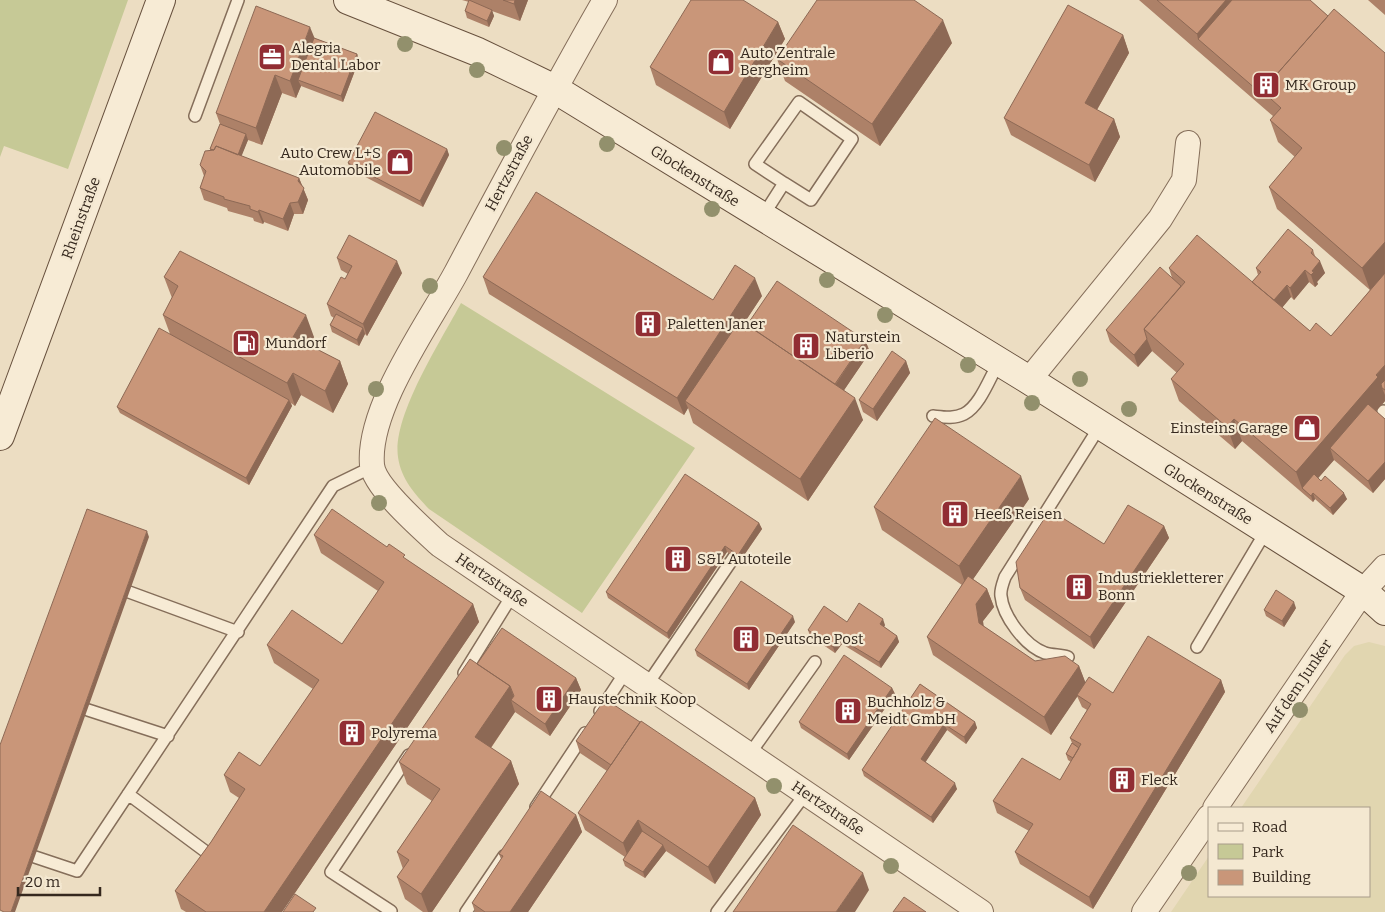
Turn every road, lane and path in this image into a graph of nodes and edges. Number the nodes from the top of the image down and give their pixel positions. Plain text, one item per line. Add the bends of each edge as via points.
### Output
1 (161, 0) edge
2 (238, 0) edge
3 (348, 0) edge
4 (605, 0) edge
5 (554, 88) junction
6 (196, 116) dead end
7 (1188, 144) dead end
8 (784, 182) junction
9 (762, 218) junction
10 (998, 362) junction
11 (1029, 380) junction
12 (932, 416) dead end
13 (1100, 426) junction
14 (0, 436) edge
15 (372, 467) junction
16 (1266, 530) junction
17 (734, 557) edge
18 (1385, 567) edge
19 (1363, 591) junction
20 (129, 592) edge
21 (513, 594) junction
22 (1385, 611) edge
23 (238, 632) junction
24 (1197, 647) dead end
25 (1068, 657) edge
26 (815, 662) dead end
27 (626, 671) junction
28 (458, 681) edge
29 (647, 685) junction
30 (88, 710) edge
31 (168, 736) junction
32 (414, 747) edge
33 (750, 755) junction
34 (806, 793) junction
35 (128, 794) junction
36 (1216, 807) edge
37 (1208, 818) edge
38 (528, 819) edge
39 (513, 842) edge
40 (35, 857) edge
41 (217, 860) edge
42 (391, 911) edge
43 (466, 912) edge
44 (717, 912) edge
45 (981, 912) edge
46 (1144, 912) edge

1 - 14 street, Rheinstraße
2 - 6 lane
3 - 5 street, Glockenstraße via 478,52
4 - 5 street, Hertzstraße
5 - 9 street, Glockenstraße
5 - 15 street, Hertzstraße via 396,379 378,421 373,440
7 - 11 street via 1184,180 1160,219
8 - 8 lane via 755,164 799,102 852,139 811,200
8 - 9 lane
9 - 10 street, Glockenstraße
10 - 11 street, Glockenstraße
10 - 12 lane via 976,402 965,414 951,418
11 - 13 street, Glockenstraße
13 - 16 street, Glockenstraße
13 - 25 lane via 1005,577 1000,594 1004,610 1023,637 1043,652
15 - 21 street, Hertzstraße via 404,512 440,545
15 - 23 lane via 333,486
16 - 19 street, Glockenstraße
16 - 24 lane
17 - 29 lane
18 - 19 street, Auf dem Junker
19 - 22 street, Glockenstraße
19 - 36 street, Auf dem Junker
20 - 23 lane
21 - 27 street, Hertzstraße
21 - 28 lane
23 - 31 lane
26 - 33 lane
27 - 29 street, Hertzstraße
27 - 38 lane
29 - 33 street, Hertzstraße
30 - 31 lane
31 - 35 lane
32 - 42 lane via 332,872
33 - 34 street, Hertzstraße
34 - 44 lane
34 - 45 street, Hertzstraße
35 - 40 lane via 77,871
35 - 41 lane
37 - 46 street
39 - 43 lane

